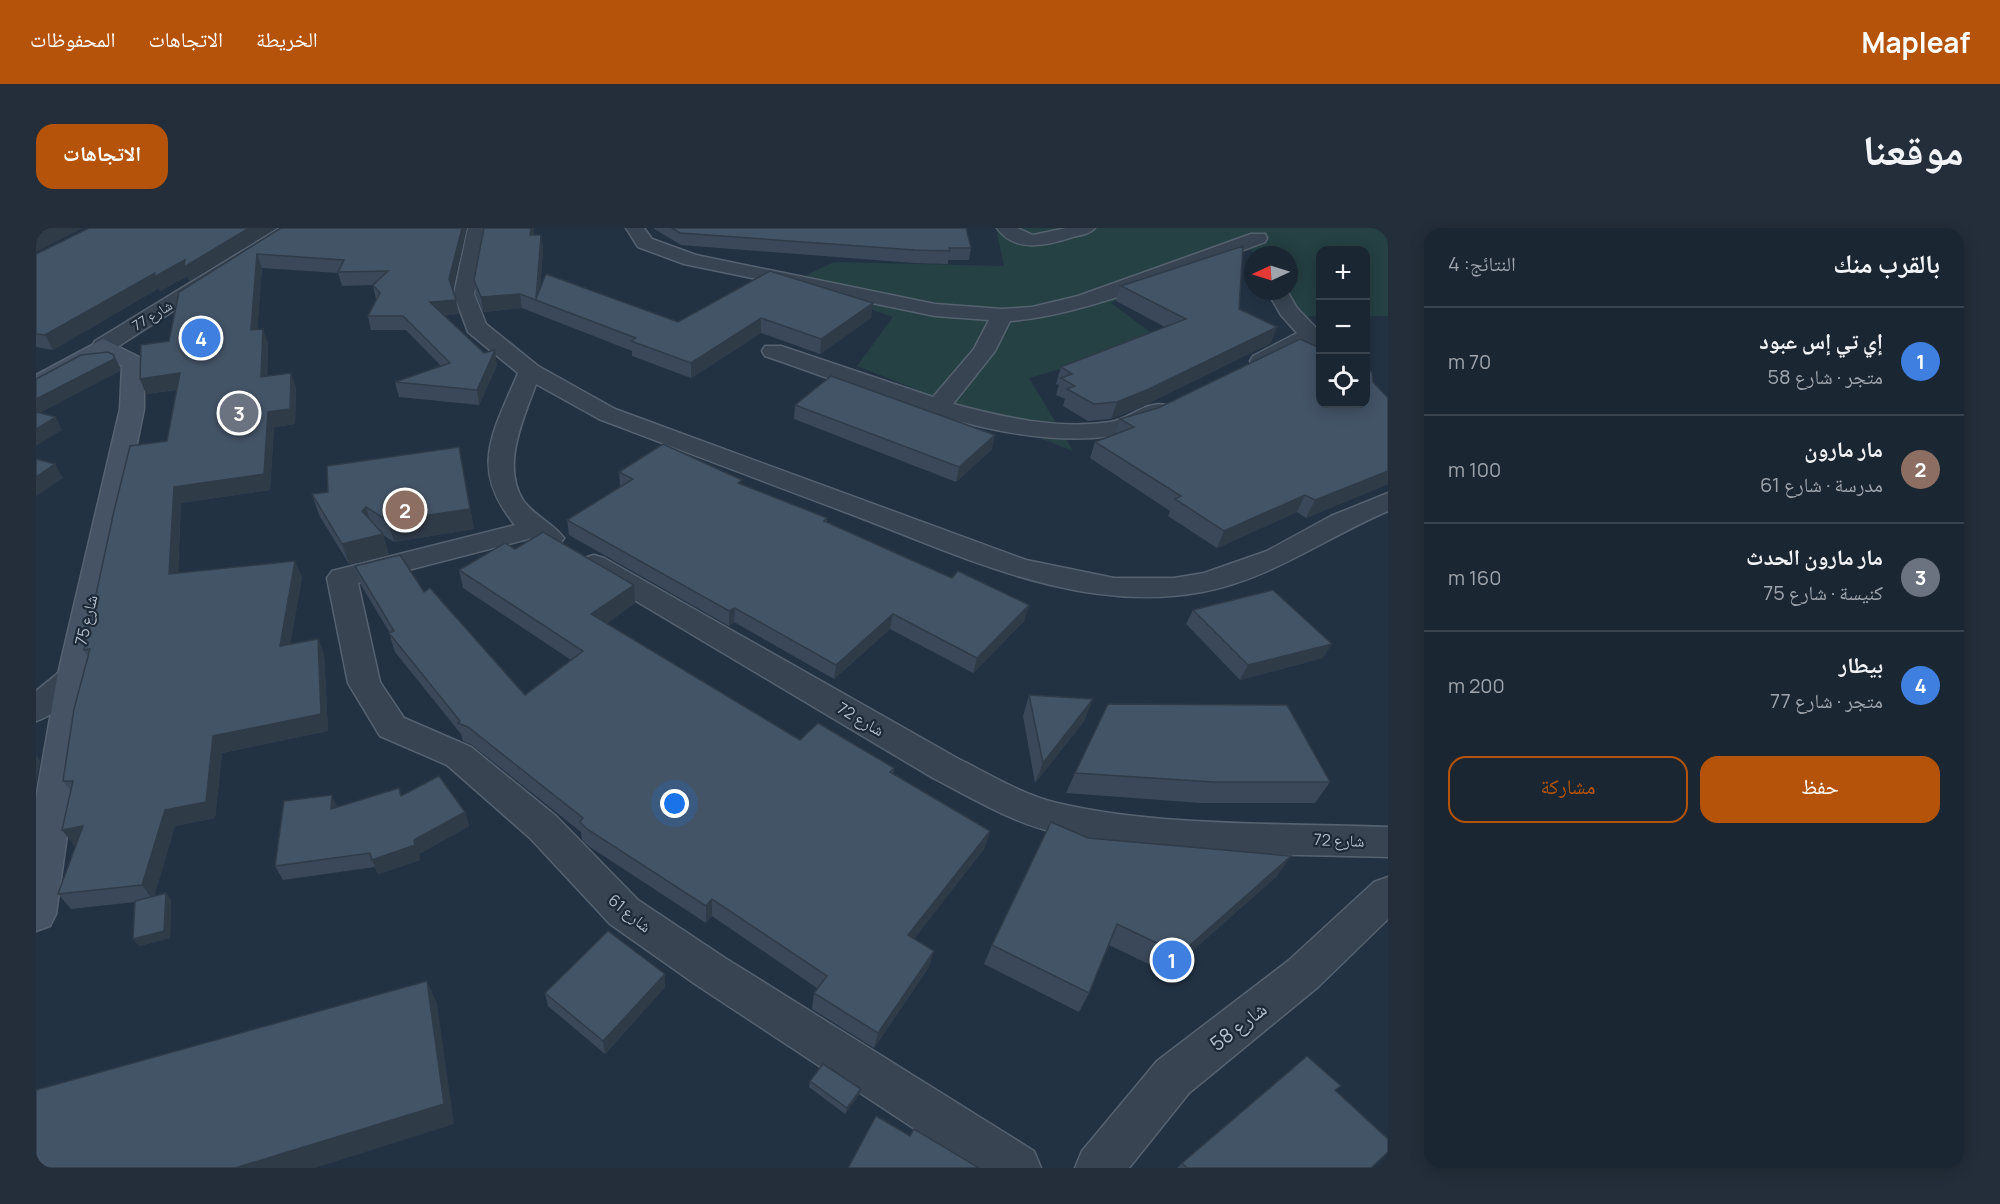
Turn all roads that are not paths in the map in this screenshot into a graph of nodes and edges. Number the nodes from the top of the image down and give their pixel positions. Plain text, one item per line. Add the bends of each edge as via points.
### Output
1 (293, 228) edge
2 (477, 228) edge
3 (635, 228) edge
4 (1006, 228) edge
5 (1086, 228) edge
6 (1259, 240) edge
7 (1282, 300) edge
8 (1002, 315) junction
9 (1315, 339) edge
10 (103, 346) junction
11 (773, 351) dead end
12 (530, 371) junction
13 (1240, 373) edge
14 (36, 385) edge
15 (1178, 401) edge
16 (938, 406) junction
17 (1388, 501) edge
18 (534, 529) junction
19 (73, 678) junction
20 (36, 709) edge
21 (1388, 842) edge
22 (1388, 894) edge
23 (36, 914) edge
24 (1017, 1168) edge
25 (1099, 1168) edge

1 - 10 street, شارع 77
2 - 12 street via 464,294 476,327
3 - 8 street via 645,243 691,260 935,310
4 - 5 street via 1016,238 1030,241
6 - 8 street via 1085,300 1032,313
7 - 9 street
8 - 16 street via 984,351
9 - 13 street
10 - 14 street
10 - 19 street, شارع 75 via 133,363 132,409
11 - 16 street
12 - 17 street via 607,414 1017,567 1077,584 1123,590 1170,590 1219,580 1273,560
12 - 18 street, شارع 72 via 500,462 502,489 516,513
15 - 16 street via 1131,423 1089,431 1001,423
18 - 21 street, شارع 72 via 945,768 1052,817 1174,834
18 - 24 street, شارع 61 via 342,578 364,683 392,727 459,756 543,827 624,912
19 - 20 street
19 - 23 street, شارع 75
22 - 25 street, شارع 58 via 1303,974 1173,1077

